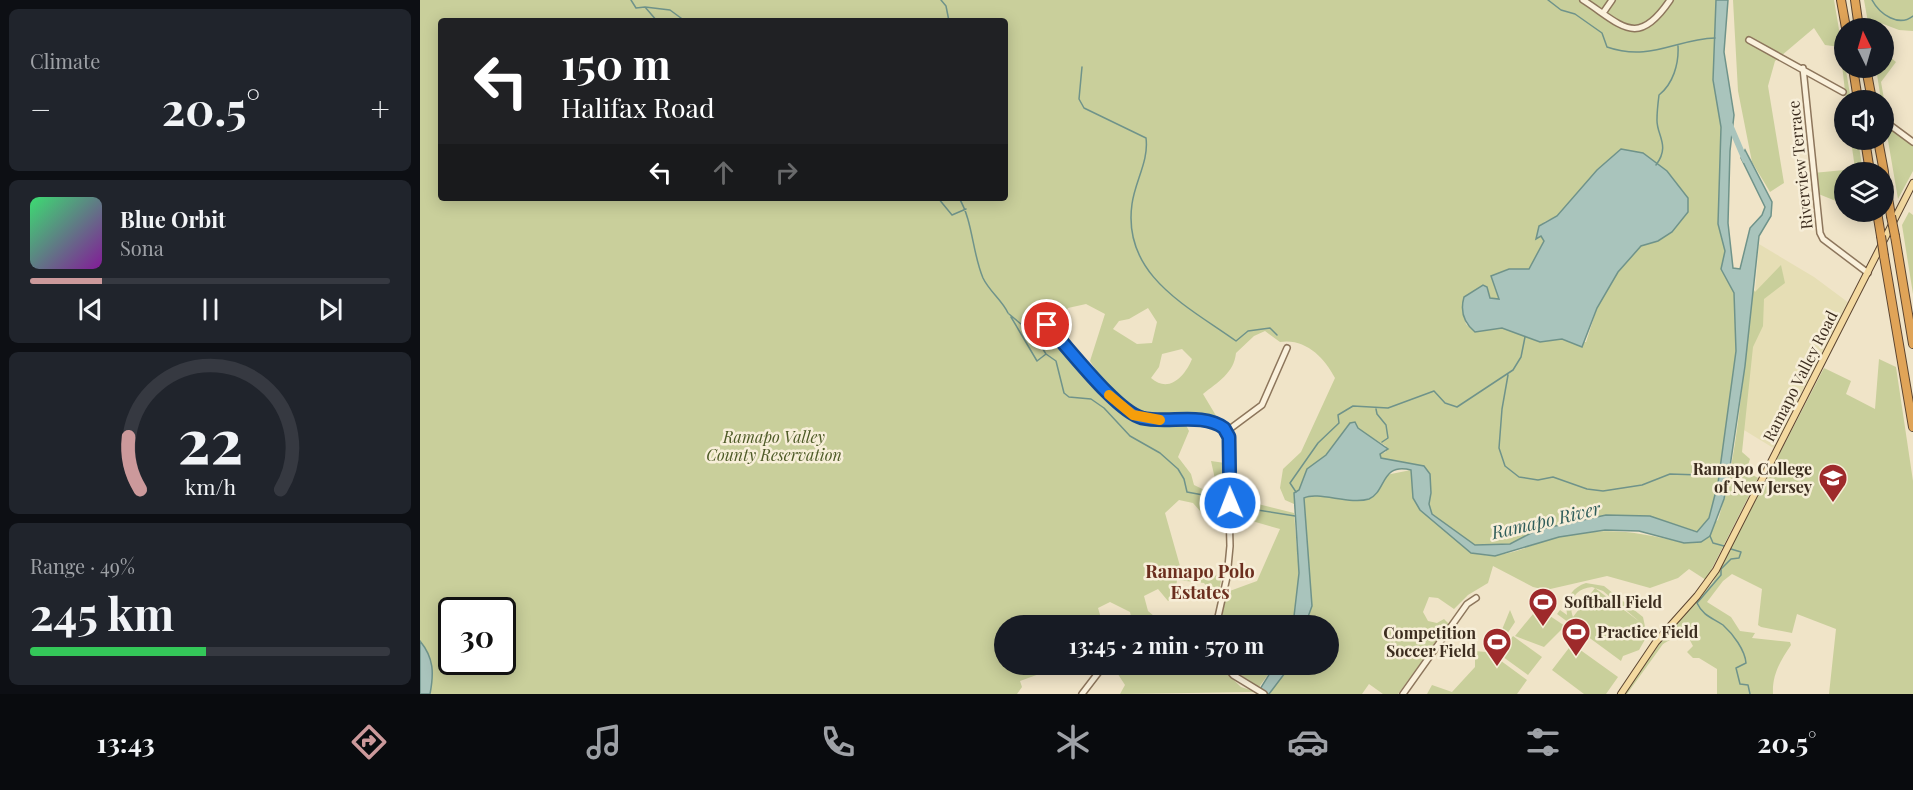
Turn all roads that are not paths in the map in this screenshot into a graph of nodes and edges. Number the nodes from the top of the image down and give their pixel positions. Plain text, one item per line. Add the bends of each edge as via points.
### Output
1 (1583, 0) edge
2 (1612, 0) edge
3 (1670, 0) edge
4 (1841, 0) edge
5 (1855, 0) edge
6 (1603, 13) junction
7 (1844, 18) edge
8 (1858, 18) edge
9 (1749, 40) dead end
10 (1803, 68) junction
11 (1841, 90) edge
12 (1894, 128) edge
13 (1913, 142) edge
14 (1913, 183) edge
15 (1879, 222) edge
16 (1892, 222) edge
17 (1868, 273) junction
18 (1047, 325) dead end
19 (1913, 344) edge
20 (1287, 348) dead end
21 (1913, 427) edge
22 (1227, 431) junction
23 (1476, 598) dead end
24 (1218, 615) edge
25 (1097, 675) edge
26 (1233, 675) edge
27 (1082, 694) edge
28 (1263, 694) edge
29 (1403, 694) edge
30 (1621, 694) edge

1 - 6 street
2 - 6 street
3 - 6 street via 1656,20 1639,29 1622,26
4 - 7 highway
5 - 8 highway
9 - 10 street
10 - 11 street
10 - 17 street, Riverview Terrace via 1820,233
12 - 13 street
14 - 17 main road, Ramapo Valley Road
15 - 21 highway, bridge
16 - 19 highway, bridge
17 - 30 main road, Ramapo Valley Road via 1712,577 1656,642
18 - 22 street via 1127,412 1146,419 1212,423
20 - 22 street via 1262,405
22 - 24 street via 1229,561
23 - 29 street via 1467,604
25 - 27 street
26 - 28 street

